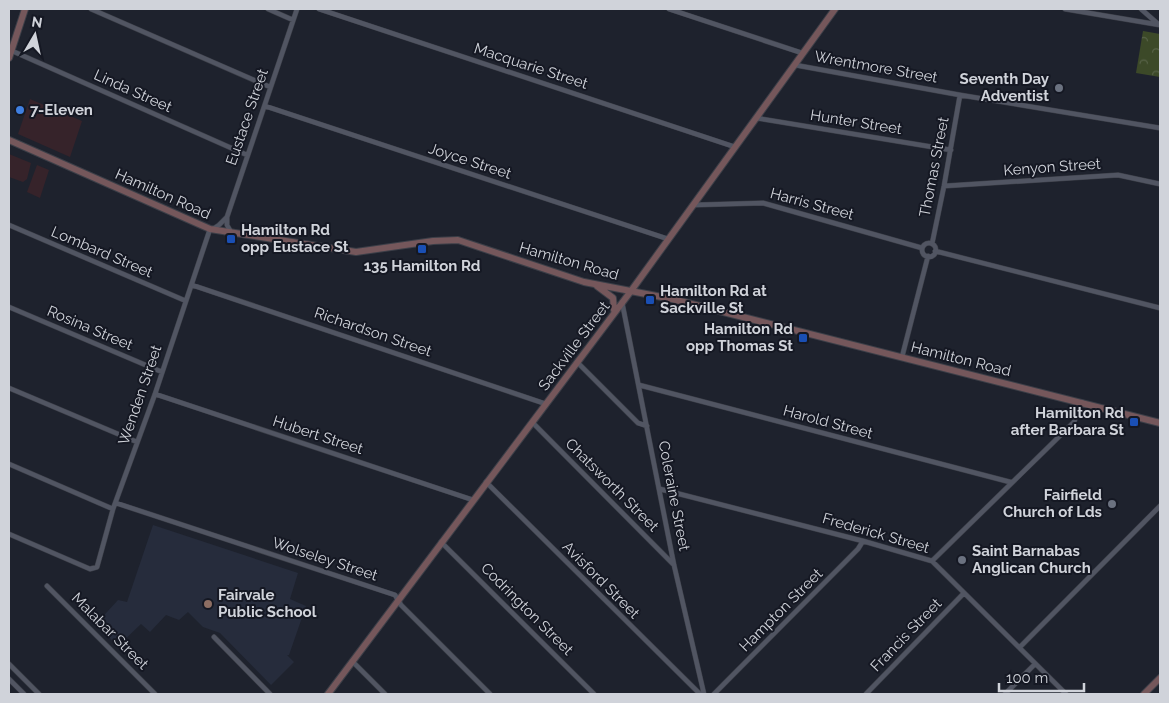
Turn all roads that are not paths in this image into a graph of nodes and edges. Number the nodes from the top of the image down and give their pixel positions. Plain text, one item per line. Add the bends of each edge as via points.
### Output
1 (25, 9) edge
2 (91, 9) edge
3 (268, 9) edge
4 (296, 9) edge
5 (319, 9) edge
6 (669, 9) edge
7 (835, 9) edge
8 (1065, 9) edge
9 (1141, 9) edge
10 (293, 20) junction
11 (1159, 24) edge
12 (10, 53) edge
13 (802, 53) junction
14 (795, 65) junction
15 (270, 87) junction
16 (960, 95) junction
17 (264, 106) junction
18 (756, 118) junction
19 (1160, 128) edge
20 (9, 140) edge
21 (736, 147) junction
22 (951, 150) junction
23 (247, 155) junction
24 (1160, 184) edge
25 (944, 186) junction
26 (693, 205) junction
27 (227, 217) junction
28 (9, 225) edge
29 (211, 229) junction
30 (232, 233) junction
31 (668, 240) junction
32 (932, 244) junction
33 (922, 248) junction
34 (935, 251) junction
35 (928, 256) junction
36 (584, 282) junction
37 (192, 285) junction
38 (631, 291) junction
39 (186, 301) junction
40 (622, 302) junction
41 (9, 307) edge
42 (1160, 308) edge
43 (613, 314) junction
44 (902, 356) junction
45 (577, 362) junction
46 (162, 372) junction
47 (639, 385) junction
48 (9, 388) edge
49 (155, 394) junction
50 (1082, 402) junction
51 (546, 404) junction
52 (532, 422) junction
53 (1160, 423) edge
54 (647, 426) junction
55 (137, 442) junction
56 (9, 464) edge
57 (486, 482) junction
58 (1010, 482) junction
59 (660, 489) junction
60 (473, 500) junction
61 (116, 503) junction
62 (1160, 506) edge
63 (113, 509) junction
64 (9, 534) edge
65 (863, 541) junction
66 (441, 542) junction
67 (932, 562) junction
68 (674, 565) junction
69 (47, 586) dead end
70 (964, 593) junction
71 (399, 600) junction
72 (214, 636) dead end
73 (1020, 647) junction
74 (352, 661) junction
75 (9, 664) edge
76 (1035, 664) junction
77 (1160, 678) edge
78 (9, 679) edge
79 (24, 694) edge
80 (39, 694) edge
81 (155, 694) edge
82 (270, 694) edge
83 (328, 694) edge
84 (385, 694) edge
85 (490, 694) edge
86 (594, 694) edge
87 (700, 694) edge
88 (704, 694) edge
89 (714, 694) edge
90 (866, 694) edge
91 (1005, 694) edge
92 (1066, 694) edge
93 (1144, 694) edge

1 - 12 main road
2 - 15 street
3 - 10 street
4 - 10 street, Eustace Street
5 - 21 street, Macquarie Street
6 - 13 street
7 - 13 main road, Sackville Street
8 - 11 street
9 - 11 street
10 - 15 street, Eustace Street
12 - 23 street, Linda Street
13 - 14 main road, Sackville Street
14 - 16 street, Wrentmore Street
14 - 18 main road, Sackville Street
15 - 17 street, Eustace Street
16 - 19 street, Wrentmore Street
16 - 22 street, Thomas Street
17 - 23 street, Eustace Street
17 - 31 street, Joyce Street
18 - 21 main road, Sackville Street
18 - 22 street, Hunter Street
20 - 29 main road, Hamilton Road
21 - 26 main road, Sackville Street
22 - 25 street, Thomas Street
23 - 27 street, Eustace Street
24 - 25 street, Kenyon Street via 1118,175
25 - 32 street, Thomas Street
26 - 31 main road, Sackville Street
26 - 33 street, Harris Street via 763,203
27 - 29 street
27 - 30 street
28 - 39 street, Lombard Street
29 - 30 main road, Hamilton Road
29 - 37 street, Wenden Street
30 - 36 main road, Hamilton Road via 356,252 458,240
31 - 38 main road, Sackville Street
32 - 33 street via 925,244
32 - 34 street
33 - 35 street
34 - 35 street
34 - 42 street
35 - 44 street
36 - 38 main road, Hamilton Road
36 - 43 main road via 611,296 615,304
37 - 39 street, Wenden Street
37 - 51 street, Richardson Street
38 - 40 main road, Sackville Street
38 - 44 main road, Hamilton Road
39 - 46 street, Wenden Street
40 - 43 main road, Sackville Street
40 - 47 street, Coleraine Street
41 - 46 street, Rosina Street
43 - 45 main road, Sackville Street
44 - 50 main road, Hamilton Road
45 - 51 main road, Sackville Street
45 - 54 street via 638,423
46 - 49 street, Wenden Street
47 - 54 street, Coleraine Street
47 - 58 street, Harold Street
48 - 55 street
49 - 55 street, Wenden Street
49 - 60 street, Hubert Street
50 - 53 main road, Hamilton Road
50 - 58 street via 1074,422
51 - 52 main road, Sackville Street
52 - 57 main road, Sackville Street
52 - 68 street, Chatsworth Street
54 - 59 street, Coleraine Street
55 - 61 street, Wenden Street
56 - 63 street
57 - 60 main road, Sackville Street
57 - 87 street, Avisford Street
58 - 67 street
59 - 65 street, Frederick Street
59 - 68 street, Coleraine Street
60 - 66 main road, Sackville Street
61 - 63 street, Wenden Street
61 - 71 street, Wolseley Street via 395,595
62 - 73 street
63 - 64 street, Wenden Street via 94,569
65 - 67 street, Frederick Street
65 - 89 street, Hampton Street
66 - 71 main road, Sackville Street
66 - 86 street, Codrington Street
67 - 70 street, Frederick Street
68 - 88 street, Coleraine Street
69 - 81 street, Malabar Street
70 - 73 street, Frederick Street
70 - 90 street, Francis Street
71 - 74 main road, Sackville Street
71 - 85 street, Wolseley Street
72 - 82 street
73 - 76 street, Frederick Street
74 - 83 main road, Sackville Street
74 - 84 street
75 - 80 street
76 - 91 street
76 - 92 street, Frederick Street
77 - 93 main road
78 - 79 street

